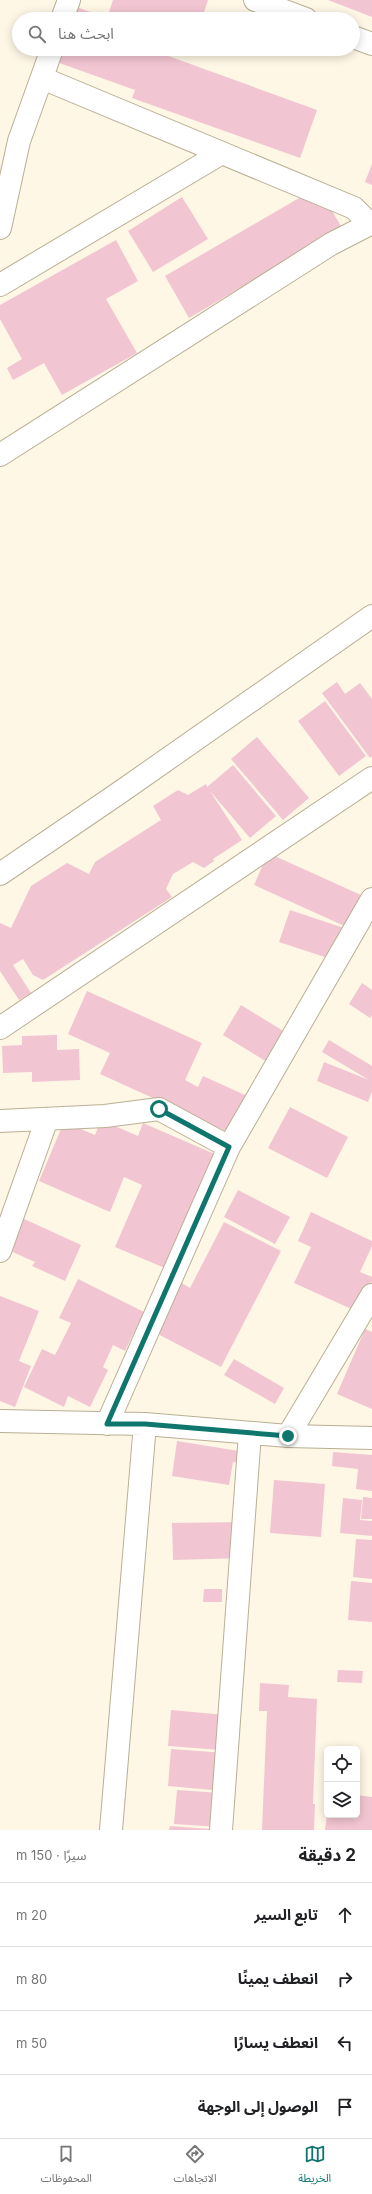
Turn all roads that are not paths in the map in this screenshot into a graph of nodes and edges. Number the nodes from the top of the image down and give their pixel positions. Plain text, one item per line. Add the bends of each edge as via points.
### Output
1 (68, 0) edge
2 (255, 0) edge
3 (64, 12) edge
4 (287, 12) edge
5 (360, 40) edge
6 (372, 44) edge
7 (50, 56) edge
8 (42, 78) junction
9 (220, 154) junction
10 (371, 223) edge
11 (0, 228) edge
12 (0, 285) edge
13 (0, 455) edge
14 (372, 616) edge
15 (372, 778) edge
16 (0, 874) edge
17 (372, 899) edge
18 (0, 1028) edge
19 (47, 1119) junction
20 (0, 1121) edge
21 (229, 1147) junction
22 (0, 1251) edge
23 (372, 1295) edge
24 (0, 1421) edge
25 (107, 1424) junction
26 (145, 1424) junction
27 (250, 1434) junction
28 (288, 1436) junction
29 (372, 1438) edge
30 (111, 1830) edge
31 (221, 1830) edge

1 - 3 street
2 - 4 street
5 - 6 street
7 - 8 street
8 - 9 street
8 - 11 street via 19,141
9 - 10 street via 354,208
9 - 12 street
10 - 13 street via 331,244
14 - 16 street
15 - 18 street
17 - 21 street
19 - 20 street
19 - 21 street via 105,1116 159,1109
19 - 22 street
21 - 25 street
23 - 28 street
24 - 25 street
25 - 26 street
26 - 27 street
26 - 30 street
27 - 28 street
27 - 31 street
28 - 29 street

